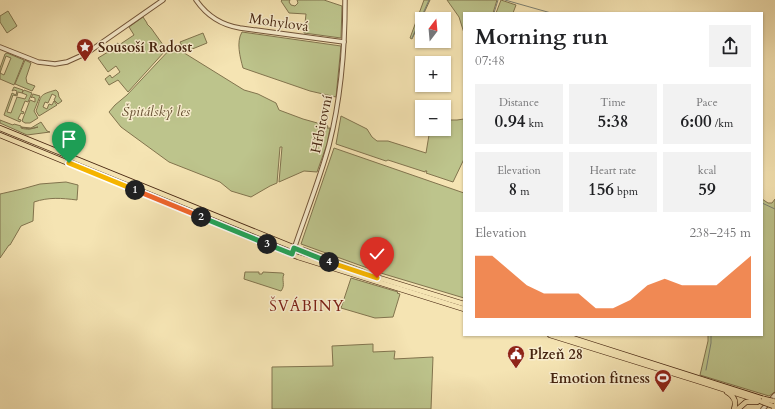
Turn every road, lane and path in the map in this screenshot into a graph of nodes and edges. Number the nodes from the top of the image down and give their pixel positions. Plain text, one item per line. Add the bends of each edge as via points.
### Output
1 (163, 0) edge
2 (196, 0) edge
3 (345, 0) edge
4 (344, 42) junction
5 (0, 47) edge
6 (0, 128) edge
7 (0, 135) edge
8 (294, 248) junction
9 (292, 254) junction
10 (463, 304) edge
11 (463, 309) edge
12 (554, 336) edge
13 (566, 336) edge
14 (698, 377) junction
15 (721, 388) junction
16 (775, 395) edge
17 (762, 401) junction
18 (774, 404) edge
19 (734, 409) edge
20 (738, 409) edge
21 (763, 409) edge

1 - 5 street via 87,54 70,61 44,63
2 - 4 street, Mohylová via 208,15 225,24
3 - 4 street, Hřbitovní
4 - 8 street, Hřbitovní via 338,100 329,145
6 - 8 main road
7 - 9 main road
8 - 9 street, Hřbitovní
8 - 10 main road via 350,269
9 - 11 main road
12 - 14 main road
13 - 14 main road
14 - 15 main road
14 - 17 main road
15 - 17 main road
15 - 19 main road via 734,398
16 - 21 street
17 - 18 main road, bridge
17 - 20 main road via 746,402

